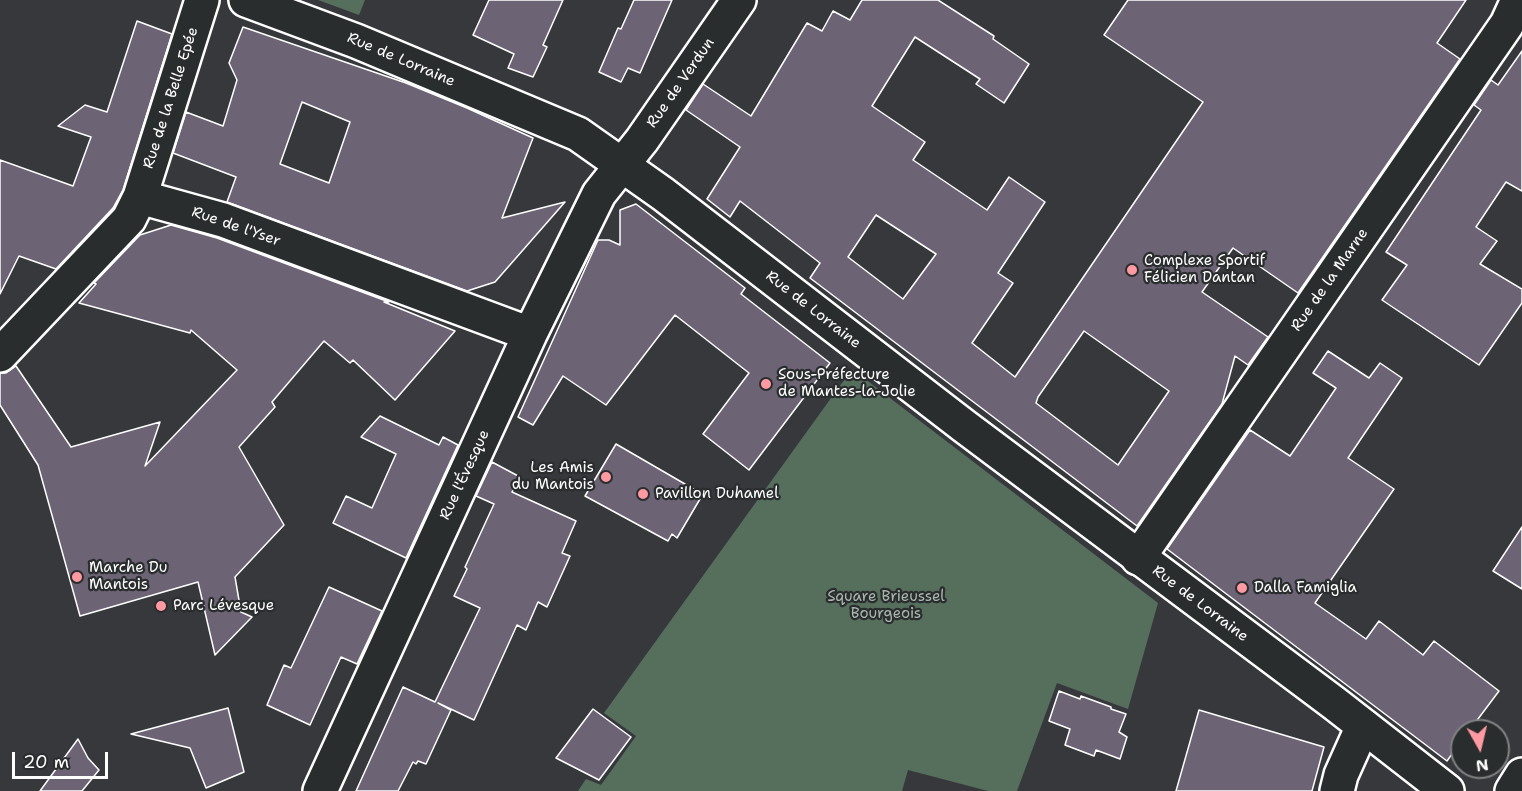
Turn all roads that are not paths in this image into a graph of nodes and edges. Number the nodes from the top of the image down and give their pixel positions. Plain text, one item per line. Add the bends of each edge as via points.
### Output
1 (202, 0) edge
2 (246, 0) edge
3 (739, 0) edge
4 (1518, 0) edge
5 (621, 165) junction
6 (140, 197) junction
7 (530, 334) junction
8 (0, 355) edge
9 (1138, 558) junction
10 (1363, 726) junction
11 (1522, 775) edge
12 (320, 791) edge
13 (1336, 791) edge
14 (1447, 791) edge
15 (1512, 791) edge

1 - 6 street, Rue de la Belle Epée
2 - 5 street, Rue de Lorraine via 356,41 578,134
3 - 5 street, Rue de Verdun
4 - 9 street, Rue de la Marne via 1507,24
5 - 7 street, Rue l'Évesque via 599,194
5 - 9 street, Rue de Lorraine
6 - 7 street, Rue de l'Yser via 223,220
6 - 8 street via 129,219
7 - 12 street, Rue l'Évesque
9 - 10 street, Rue de Lorraine
10 - 13 street
10 - 14 street, Rue de Lorraine
11 - 15 street

